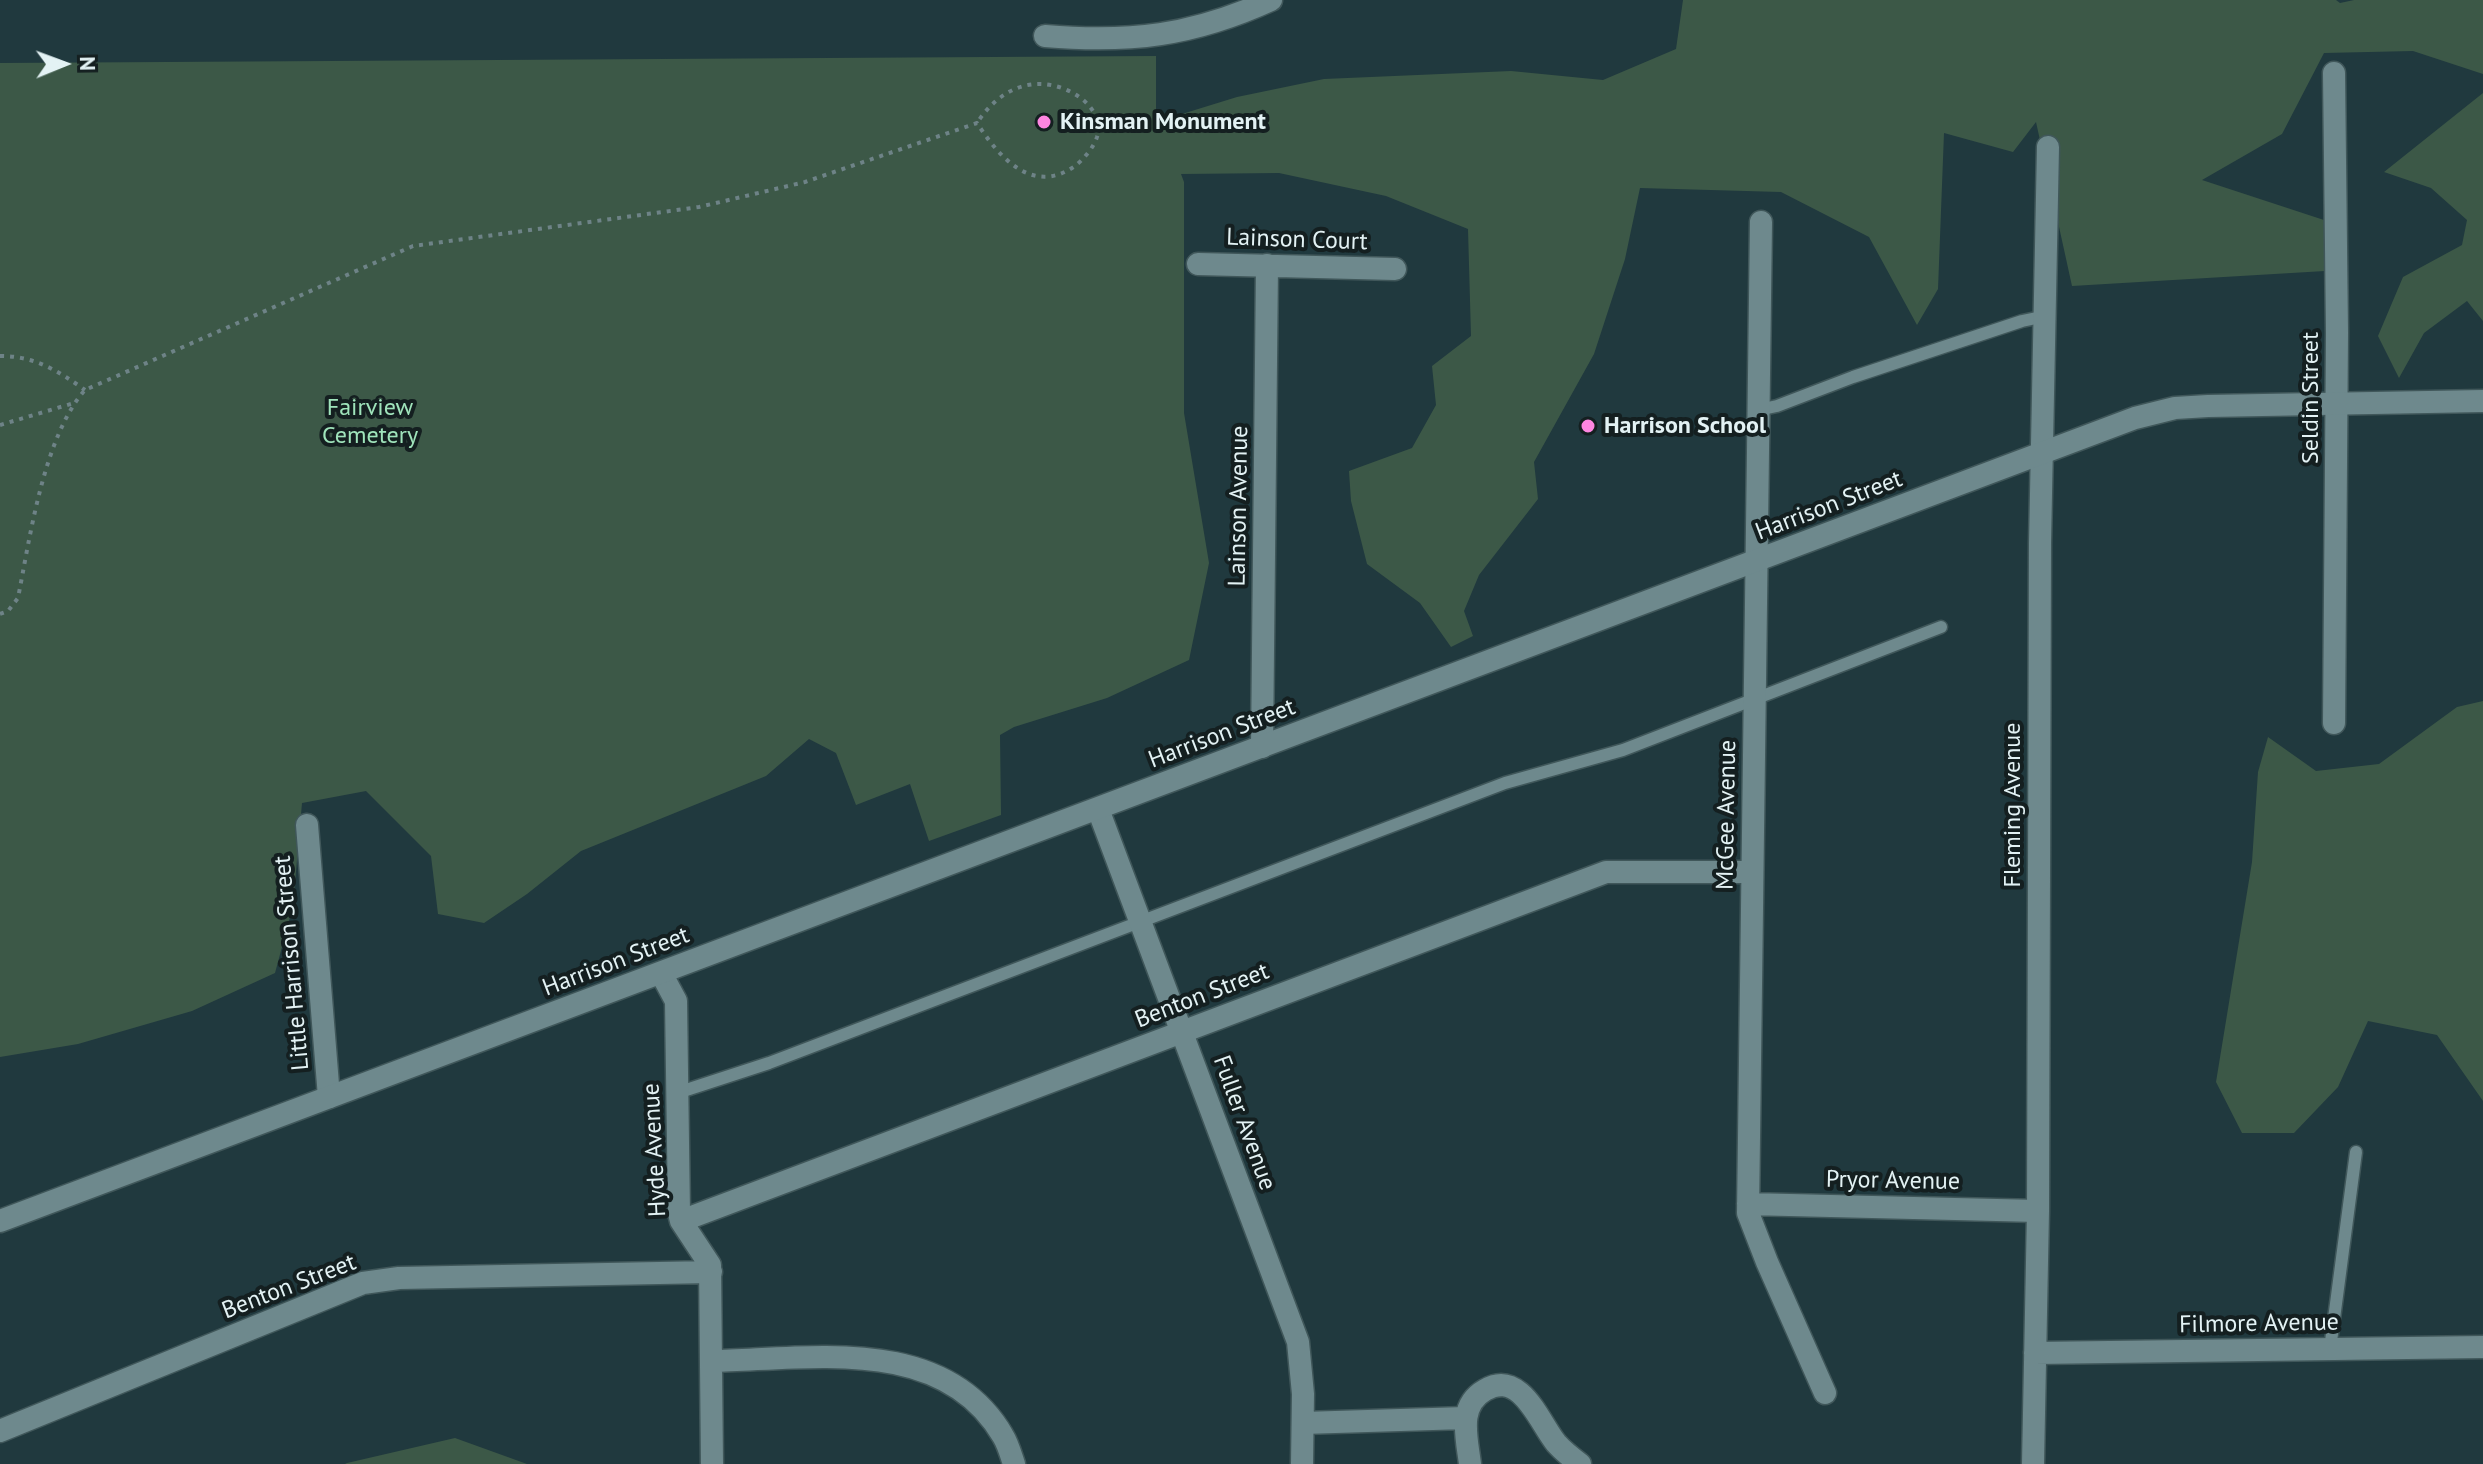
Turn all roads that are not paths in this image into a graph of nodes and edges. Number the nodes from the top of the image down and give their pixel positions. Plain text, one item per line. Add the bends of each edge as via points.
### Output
1 (1271, 0) edge
2 (1045, 36) dead end
3 (2334, 73) dead end
4 (2048, 147) dead end
5 (1761, 222) dead end
6 (1198, 264) dead end
7 (1267, 265) junction
8 (1395, 269) dead end
9 (2046, 316) junction
10 (2483, 401) edge
11 (2337, 404) junction
12 (1758, 410) junction
13 (2042, 452) junction
14 (1755, 562) junction
15 (1941, 627) dead end
16 (1755, 701) junction
17 (2334, 723) dead end
18 (1262, 747) junction
19 (1098, 809) junction
20 (307, 825) dead end
21 (1752, 872) junction
22 (1141, 922) junction
23 (661, 973) junction
24 (1182, 1032) junction
25 (677, 1093) junction
26 (329, 1097) junction
27 (2356, 1152) dead end
28 (1748, 1204) junction
29 (2038, 1211) junction
30 (0, 1221) edge
31 (681, 1221) junction
32 (711, 1272) junction
33 (2483, 1347) edge
34 (2330, 1349) junction
35 (2035, 1353) junction
36 (712, 1361) junction
37 (1825, 1393) dead end
38 (1465, 1418) junction
39 (1303, 1423) junction
40 (0, 1431) edge
41 (1566, 1460) edge
42 (712, 1464) edge
43 (1014, 1464) edge
44 (1302, 1464) edge
45 (1470, 1464) edge
46 (2033, 1464) edge

1 - 2 street via 1156,36
3 - 11 street, Seldin Street
4 - 9 street, Fleming Avenue
5 - 12 street, McGee Avenue
6 - 7 street, Lainson Court
7 - 8 street, Lainson Court
7 - 18 street, Lainson Avenue
9 - 12 lane
9 - 13 street, Fleming Avenue
10 - 11 street, Harrison Street
11 - 13 street, Harrison Street via 2175,408
11 - 17 street, Seldin Street
12 - 14 street, McGee Avenue
13 - 14 street, Harrison Street
13 - 29 street, Fleming Avenue
14 - 16 street, McGee Avenue
14 - 18 street, Harrison Street
15 - 16 lane
16 - 21 street, McGee Avenue
16 - 22 lane via 1623,750 1505,783
18 - 19 street, Harrison Street
19 - 22 street, Fuller Avenue
19 - 23 street, Harrison Street
20 - 26 street, Little Harrison Street
21 - 24 street, Benton Street via 1606,872
21 - 28 street, McGee Avenue
22 - 24 street, Fuller Avenue
22 - 25 lane
23 - 25 street, Hyde Avenue via 676,1001
23 - 26 street, Harrison Street
24 - 31 street, Benton Street
24 - 39 street, Fuller Avenue via 1298,1342
25 - 31 street, Hyde Avenue
26 - 30 street, Harrison Street
27 - 34 lane
28 - 29 street, Pryor Avenue
28 - 37 street, McGee Avenue via 1767,1262
29 - 35 street, Fleming Avenue
31 - 32 street, Hyde Avenue
32 - 36 street, Hyde Avenue
32 - 40 street, Benton Street via 363,1283
33 - 34 street, Filmore Avenue
34 - 35 street, Filmore Avenue
35 - 46 street, Fleming Avenue
36 - 42 street, Hyde Avenue
36 - 43 street via 868,1358 917,1367 946,1380 982,1409 1004,1436
38 - 39 street
38 - 41 street via 1477,1396 1499,1385 1510,1387 1523,1394
38 - 45 street
39 - 44 street, Fuller Avenue

